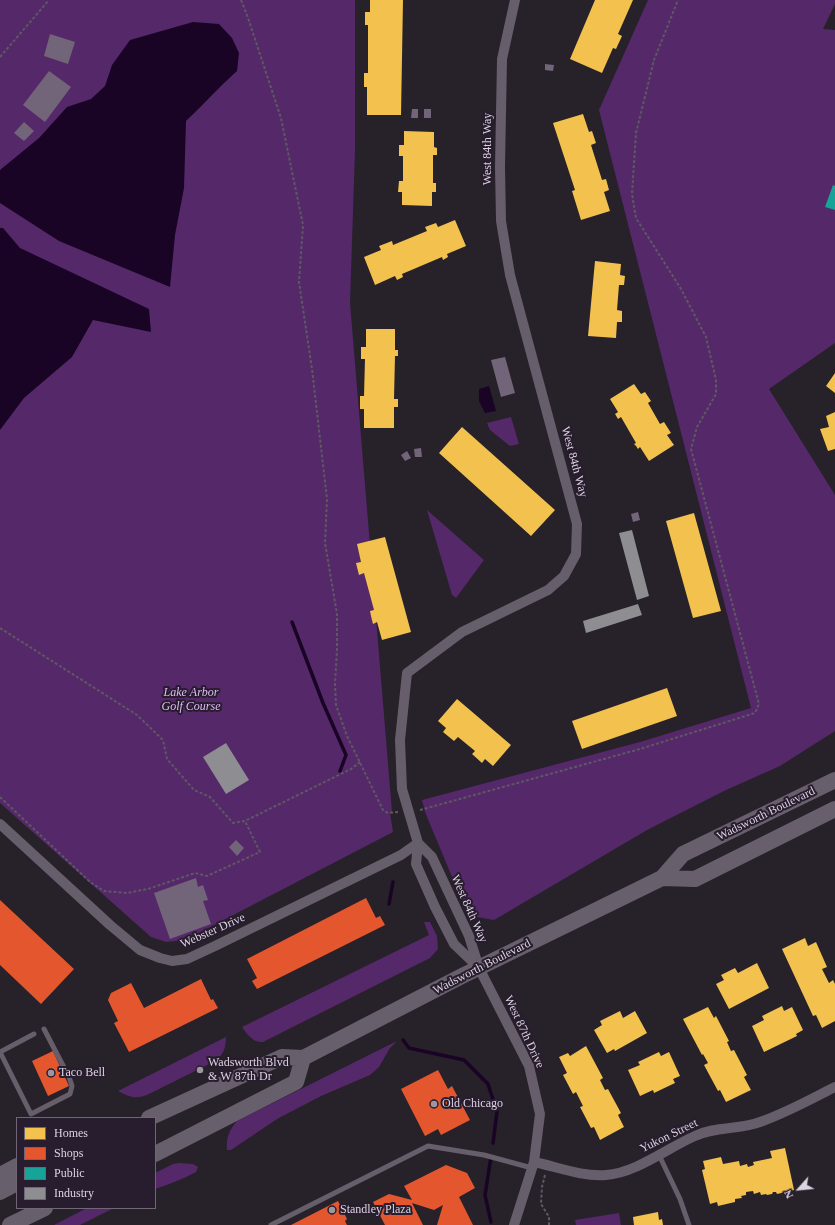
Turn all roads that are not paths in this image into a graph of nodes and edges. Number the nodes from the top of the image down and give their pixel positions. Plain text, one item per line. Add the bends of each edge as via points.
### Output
1 (515, 0) edge
2 (835, 780) edge
3 (835, 809) edge
4 (0, 824) edge
5 (418, 843) junction
6 (662, 878) junction
7 (479, 968) junction
8 (44, 1029) dead end
9 (34, 1034) dead end
10 (0, 1052) edge
11 (303, 1058) junction
12 (835, 1087) edge
13 (151, 1117) edge
14 (156, 1153) edge
15 (659, 1155) junction
16 (533, 1165) junction
17 (16, 1167) edge
18 (0, 1175) edge
19 (16, 1184) edge
20 (0, 1192) edge
21 (43, 1209) edge
22 (25, 1221) edge
23 (10, 1225) edge
24 (271, 1225) edge
25 (514, 1225) edge
26 (689, 1225) edge

1 - 5 street, West 84th Way via 502,59 501,222 510,275 577,524 576,554 564,576 548,590 462,632 407,673 400,740 402,789
2 - 6 main road, Wadsworth Boulevard via 683,854
3 - 6 main road, Wadsworth Boulevard via 695,879
4 - 5 street, Webster Drive via 140,950 172,961 187,959 215,946 401,855
5 - 7 street, West 84th Way via 432,856 469,936
5 - 7 street, West 84th Way via 416,864 435,907 454,944
6 - 7 main road, Wadsworth Boulevard
7 - 11 main road, Wadsworth Boulevard
7 - 16 street, West 87th Drive via 529,1066 540,1114
8 - 10 lane via 72,1086 70,1094 31,1114
9 - 10 lane
11 - 13 main road via 282,1056
11 - 14 main road via 296,1082
12 - 15 street, Yukon Street via 760,1123 695,1135
15 - 16 street, Yukon Street via 625,1171 606,1175 587,1175 548,1165
15 - 26 lane
16 - 24 lane via 428,1146
16 - 25 street, West 87th Drive
17 - 18 main road
19 - 20 main road
21 - 22 main road
22 - 23 main road

